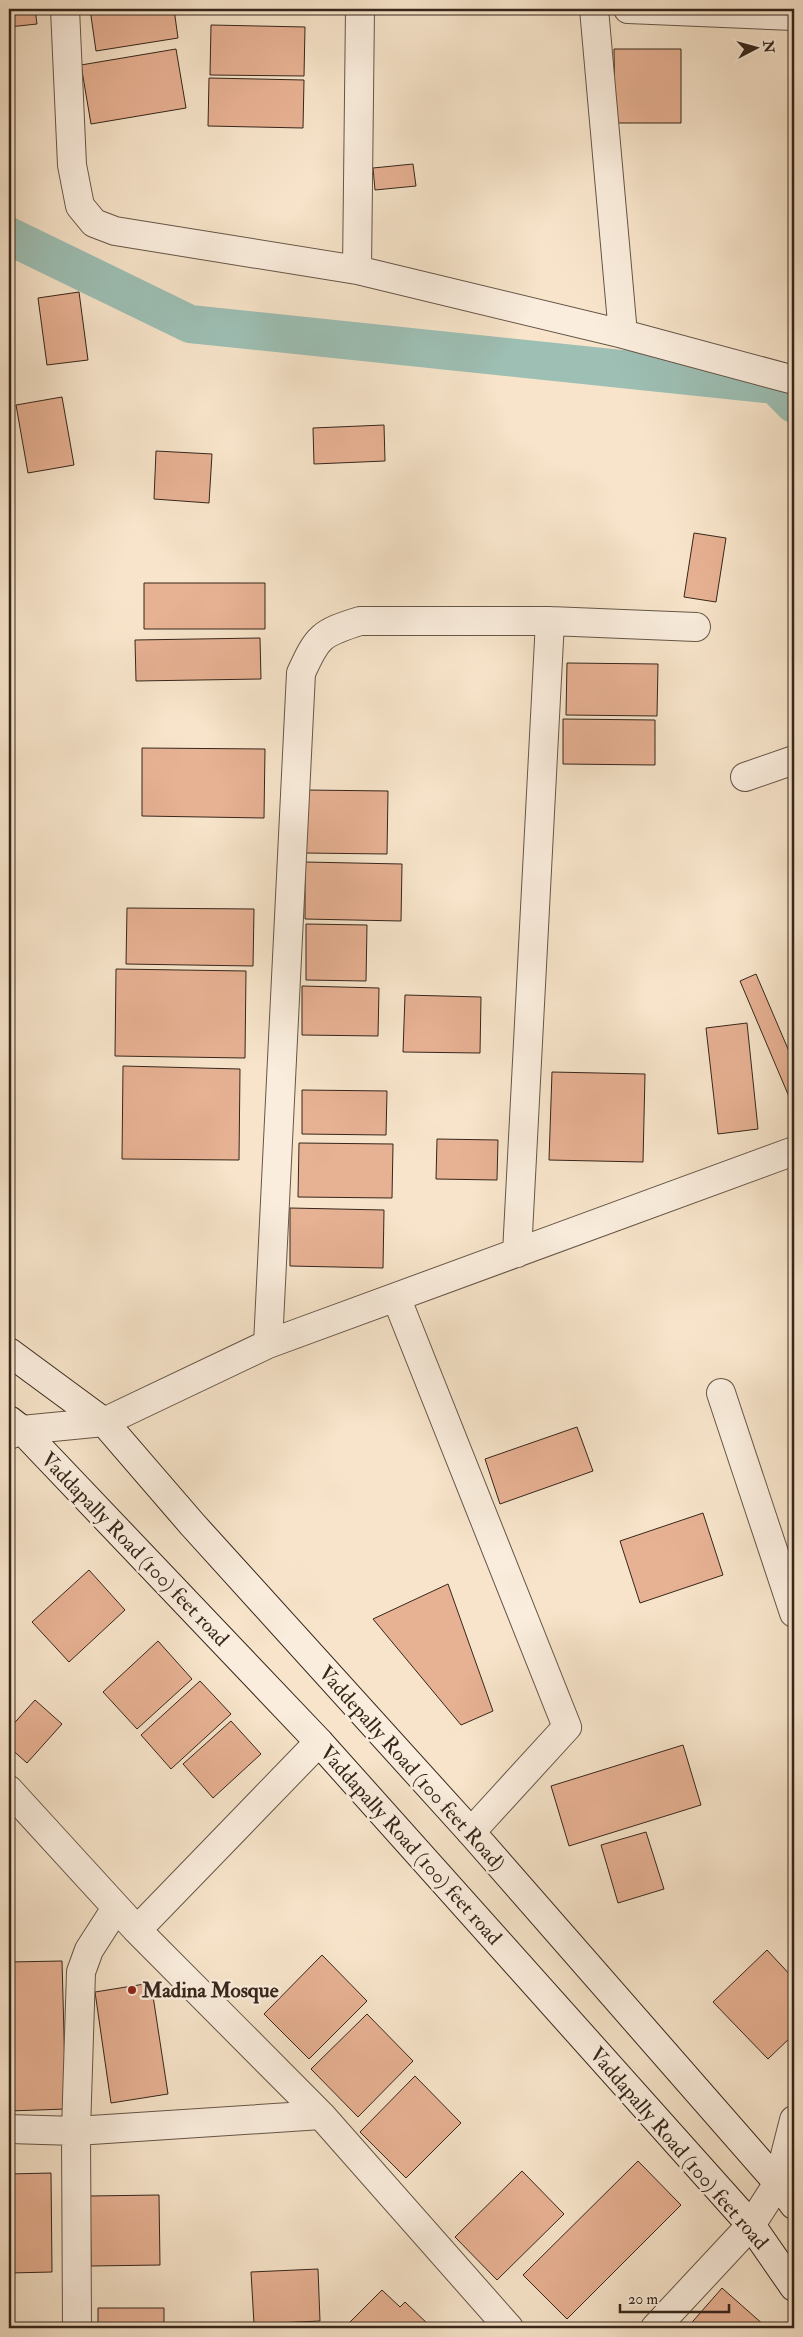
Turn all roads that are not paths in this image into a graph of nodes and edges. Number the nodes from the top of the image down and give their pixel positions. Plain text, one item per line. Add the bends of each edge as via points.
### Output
1 (65, 9) edge
2 (360, 9) edge
3 (594, 9) edge
4 (628, 9) edge
5 (794, 16) edge
6 (357, 270) junction
7 (623, 334) junction
8 (794, 380) edge
9 (550, 621) junction
10 (696, 626) dead end
11 (794, 760) edge
12 (745, 777) dead end
13 (794, 1151) edge
14 (517, 1253) junction
15 (396, 1297) junction
16 (268, 1344) junction
17 (9, 1352) edge
18 (721, 1393) dead end
19 (104, 1422) junction
20 (13, 1428) edge
21 (794, 1614) edge
22 (319, 1742) junction
23 (9, 1790) edge
24 (471, 1832) junction
25 (116, 1908) junction
26 (137, 1930) junction
27 (320, 2115) junction
28 (794, 2120) edge
29 (9, 2129) edge
30 (76, 2131) junction
31 (778, 2183) junction
32 (794, 2206) edge
33 (751, 2225) junction
34 (794, 2287) edge
35 (77, 2328) edge
36 (509, 2328) edge
37 (655, 2328) edge

1 - 6 street via 72,165 80,206 94,223 115,231
2 - 6 street
3 - 7 street
4 - 5 street
6 - 7 street
7 - 8 street
9 - 10 street
9 - 14 street
9 - 16 street via 360,621 330,630 312,647 301,673
11 - 12 street
13 - 14 street
14 - 15 street
15 - 16 street
15 - 24 street via 567,1727
16 - 19 street
17 - 19 street, Vaddepally Road (100 feet Road)
18 - 21 street
19 - 20 street
19 - 24 street, Vaddepally Road (100 feet Road)
20 - 22 street, Vaddapally Road (100) feet road
22 - 26 street
22 - 33 street, Vaddapally Road (100) feet road
23 - 25 street
24 - 31 street, Vaddepally Road (100 feet Road)
25 - 26 street
25 - 30 street via 89,1950 81,1972
26 - 27 street
27 - 30 street
27 - 36 street
28 - 31 street
29 - 30 street
30 - 35 street
31 - 32 street, Vaddepally Road (100 feet Road)
31 - 33 street
33 - 34 street, Vaddapally Road (100) feet road
33 - 37 street

